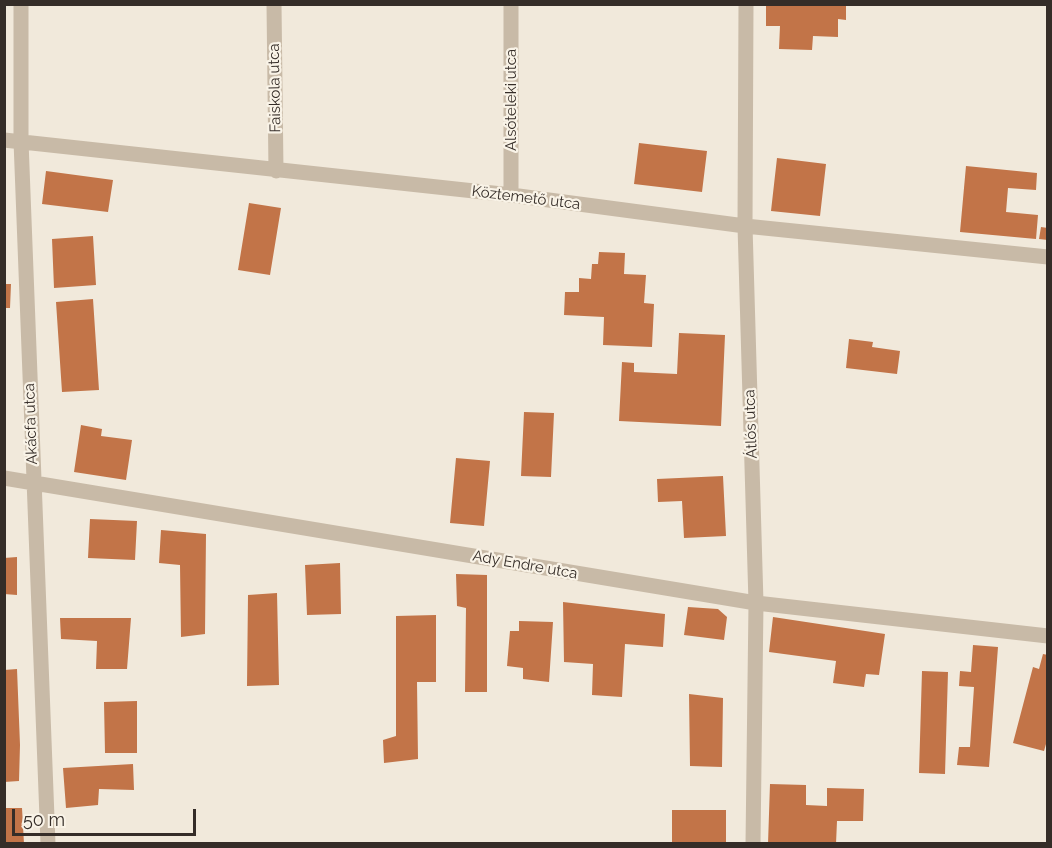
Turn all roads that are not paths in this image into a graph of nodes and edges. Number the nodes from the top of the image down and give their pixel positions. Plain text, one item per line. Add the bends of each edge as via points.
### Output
1 (21, 4) edge
2 (274, 4) edge
3 (511, 4) edge
4 (746, 4) edge
5 (4, 140) edge
6 (21, 141) junction
7 (276, 171) junction
8 (511, 195) junction
9 (745, 226) junction
10 (1047, 257) edge
11 (4, 478) edge
12 (33, 482) junction
13 (756, 603) junction
14 (1047, 636) edge
15 (48, 843) edge
16 (753, 843) edge

1 - 6 street, Akácfa utca
2 - 7 street, Faiskola utca
3 - 8 street, Alsóteleki utca
4 - 9 street, Átlós utca
5 - 6 street, Köztemető utca
6 - 7 street, Köztemető utca
6 - 12 street, Akácfa utca
7 - 8 street, Köztemető utca
8 - 9 street, Köztemető utca
9 - 10 street, Köztemető utca
9 - 13 street, Átlós utca
11 - 12 street, Ady Endre utca
12 - 13 street, Ady Endre utca
12 - 15 street, Akácfa utca
13 - 14 street, Ady Endre utca
13 - 16 street, Átlós utca

